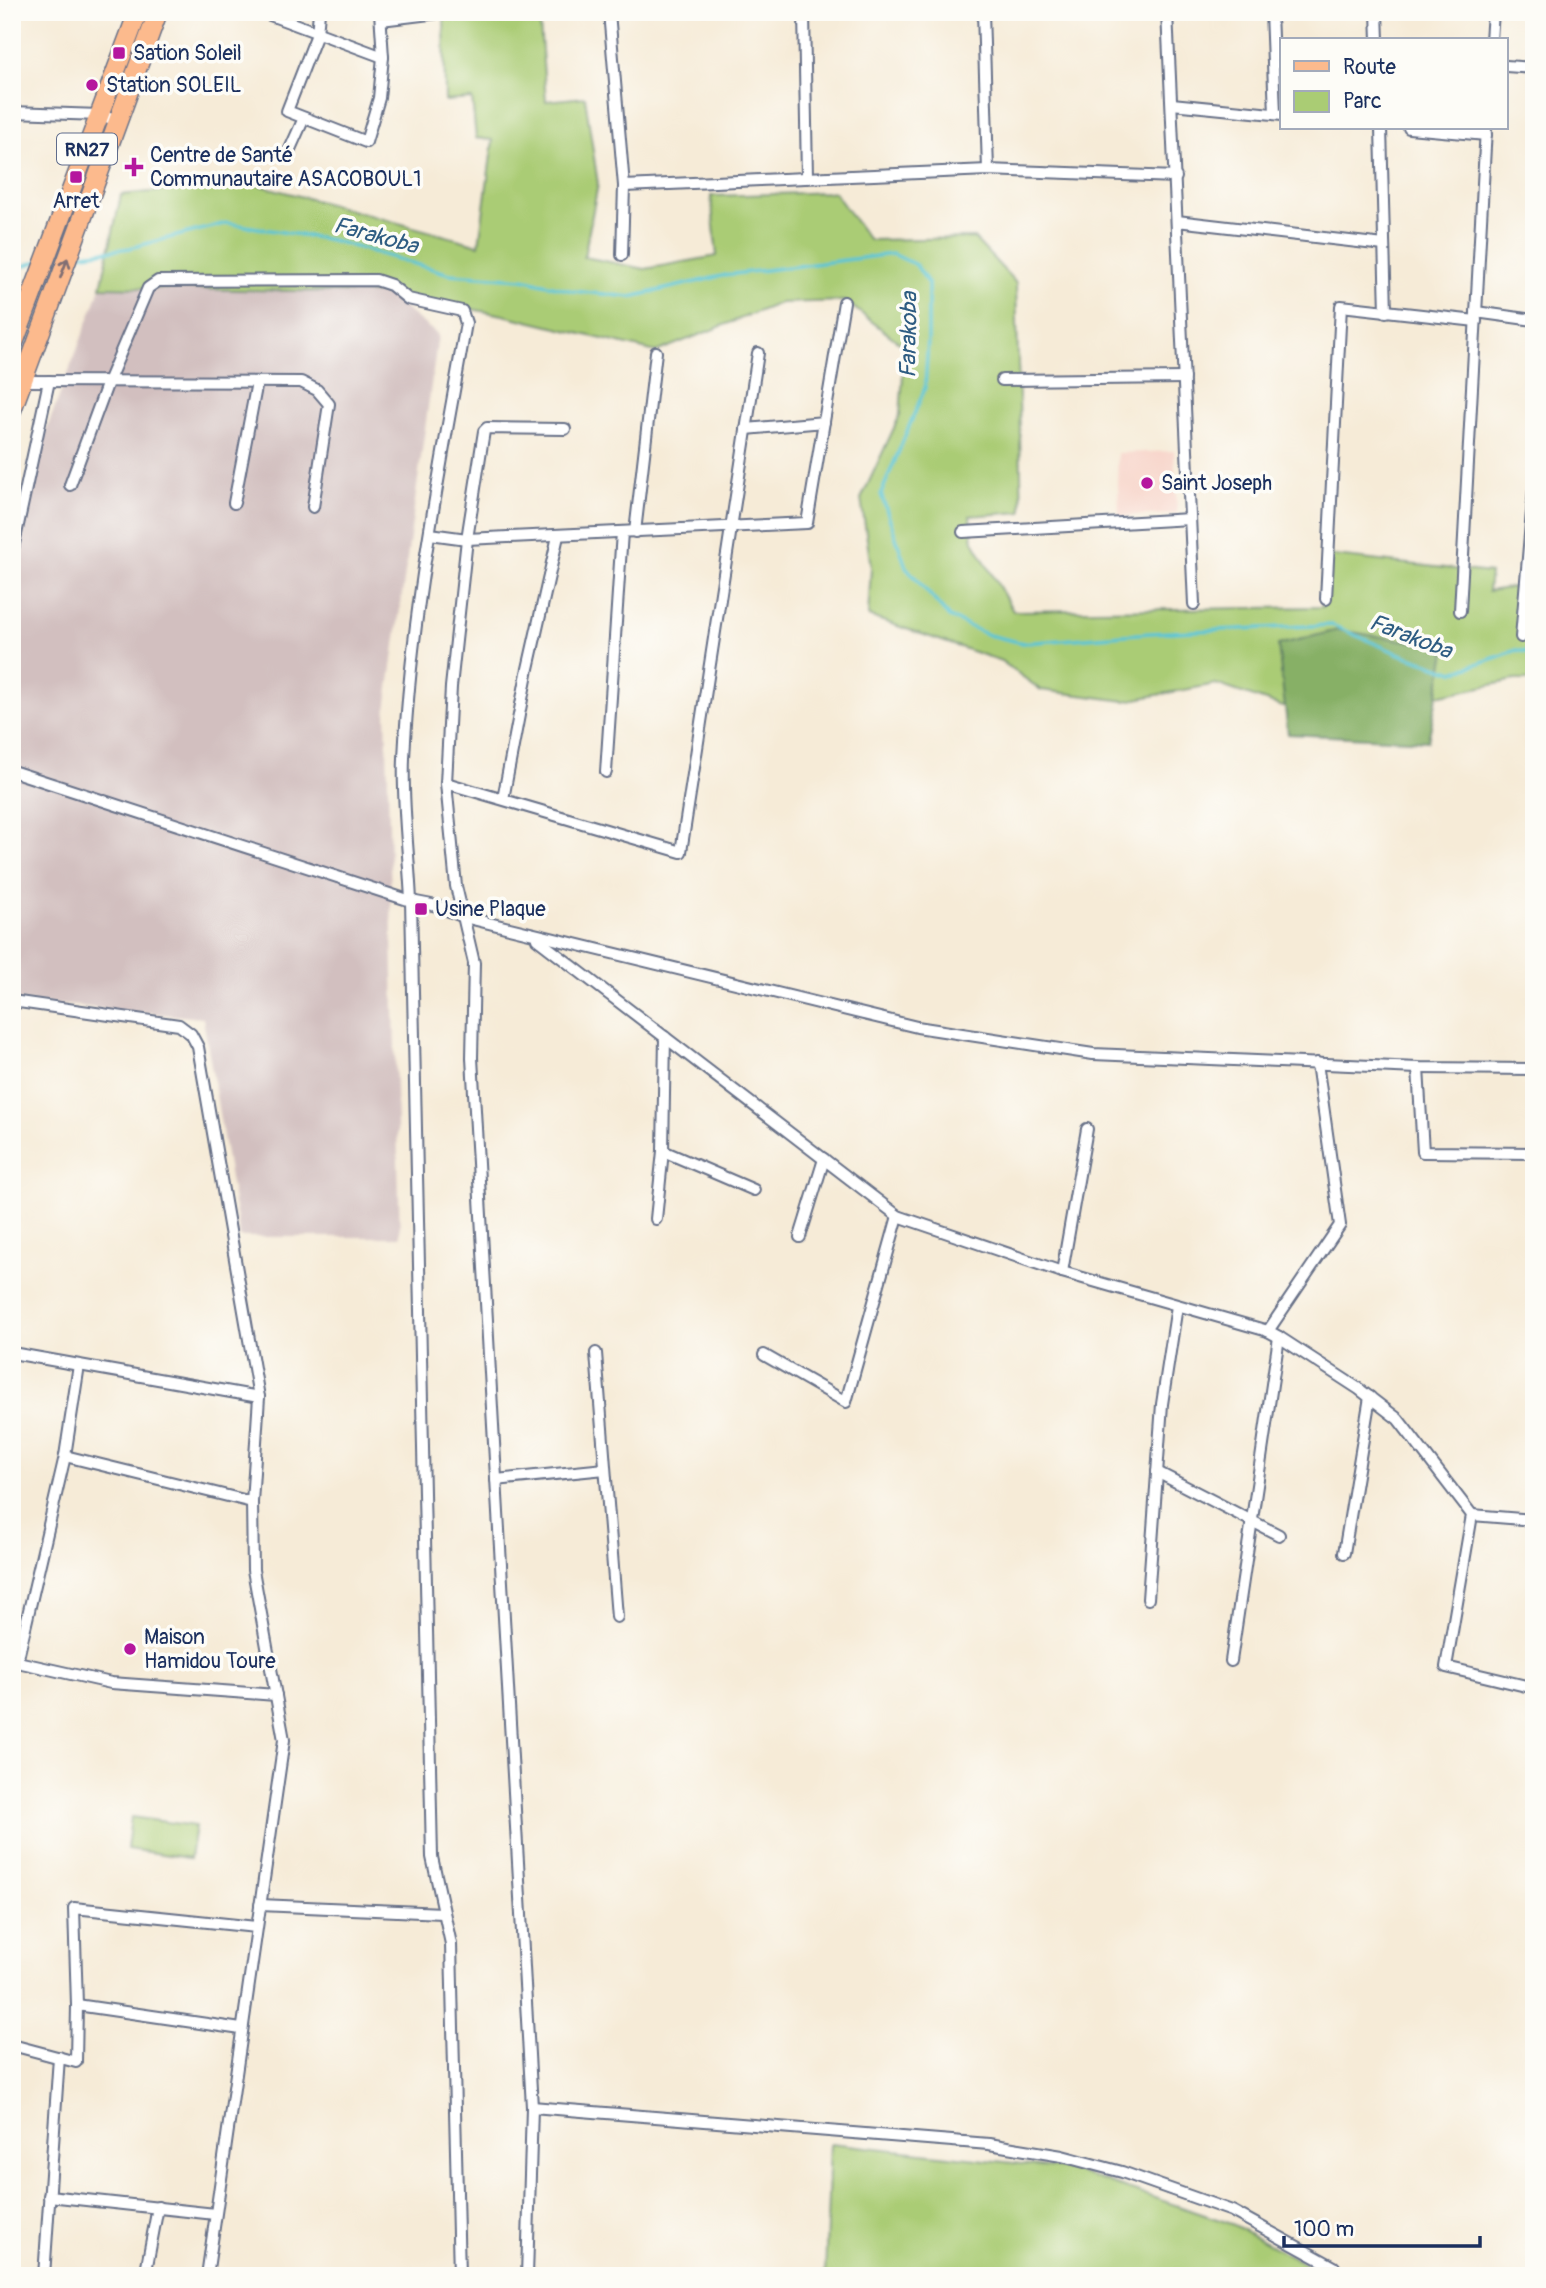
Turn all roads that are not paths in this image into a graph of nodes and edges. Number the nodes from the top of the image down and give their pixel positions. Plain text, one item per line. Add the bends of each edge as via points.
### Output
1 (138, 12) edge
2 (158, 12) edge
3 (262, 12) edge
4 (318, 12) edge
5 (446, 12) edge
6 (609, 12) edge
7 (805, 12) edge
8 (983, 12) edge
9 (1167, 12) edge
10 (1271, 12) edge
11 (1377, 12) edge
12 (1493, 12) edge
13 (380, 16) edge
14 (317, 34) junction
15 (1378, 38) edge
16 (1491, 38) edge
17 (383, 57) junction
18 (1508, 66) edge
19 (1534, 68) edge
20 (1172, 104) junction
21 (12, 112) edge
22 (100, 115) junction
23 (1278, 115) edge
24 (304, 118) junction
25 (118, 121) junction
26 (1381, 130) edge
27 (1448, 130) edge
28 (1486, 132) edge
29 (286, 158) dead end
30 (988, 170) junction
31 (807, 177) junction
32 (1176, 177) junction
33 (624, 186) junction
34 (1177, 220) junction
35 (1384, 245) junction
36 (622, 255) dead end
37 (844, 302) dead end
38 (1386, 312) junction
39 (1476, 316) junction
40 (1534, 320) edge
41 (12, 348) edge
42 (656, 352) dead end
43 (758, 352) dead end
44 (1184, 378) junction
45 (1002, 380) dead end
46 (23, 381) junction
47 (49, 381) junction
48 (108, 382) junction
49 (257, 382) junction
50 (12, 410) edge
51 (824, 422) junction
52 (565, 429) dead end
53 (746, 429) junction
54 (70, 485) dead end
55 (1534, 489) edge
56 (234, 503) dead end
57 (313, 507) dead end
58 (1190, 519) junction
59 (730, 527) junction
60 (622, 532) junction
61 (635, 532) junction
62 (963, 532) dead end
63 (430, 534) junction
64 (558, 536) junction
65 (467, 539) junction
66 (1532, 540) edge
67 (12, 553) edge
68 (1326, 598) dead end
69 (1194, 604) dead end
70 (1460, 611) dead end
71 (1521, 637) dead end
72 (12, 771) edge
73 (606, 772) dead end
74 (446, 783) junction
75 (503, 799) junction
76 (411, 901) junction
77 (464, 917) junction
78 (532, 935) junction
79 (12, 1001) edge
80 (665, 1037) junction
81 (1317, 1063) junction
82 (1418, 1068) junction
83 (1534, 1069) edge
84 (1087, 1129) dead end
85 (663, 1151) junction
86 (1534, 1153) edge
87 (824, 1159) junction
88 (754, 1190) dead end
89 (898, 1216) junction
90 (656, 1219) dead end
91 (800, 1237) dead end
92 (1062, 1272) junction
93 (1177, 1306) junction
94 (1268, 1331) junction
95 (1279, 1337) junction
96 (12, 1353) edge
97 (596, 1353) dead end
98 (764, 1355) dead end
99 (79, 1365) junction
100 (259, 1397) junction
101 (1370, 1397) junction
102 (65, 1456) junction
103 (605, 1469) junction
104 (1157, 1472) junction
105 (496, 1480) junction
106 (252, 1502) junction
107 (1472, 1515) junction
108 (1534, 1520) edge
109 (1252, 1521) junction
110 (1279, 1535) dead end
111 (1344, 1553) dead end
112 (1148, 1599) dead end
113 (617, 1617) dead end
114 (1231, 1661) dead end
115 (15, 1662) edge
116 (1534, 1688) edge
117 (276, 1695) junction
118 (260, 1905) junction
119 (443, 1913) junction
120 (256, 1927) junction
121 (77, 2004) junction
122 (241, 2029) junction
123 (12, 2045) edge
124 (59, 2057) junction
125 (532, 2107) junction
126 (49, 2196) junction
127 (158, 2207) junction
128 (215, 2214) junction
129 (44, 2276) edge
130 (145, 2276) edge
131 (206, 2276) edge
132 (459, 2276) edge
133 (527, 2276) edge
134 (1339, 2276) edge

1 - 22 main road, RN27
2 - 25 main road, RN27
3 - 14 street
4 - 14 street
5 - 13 street
6 - 33 street
7 - 31 street
8 - 30 street
9 - 20 street
10 - 23 street
11 - 15 street
12 - 16 street
13 - 17 street
14 - 17 street
14 - 24 street via 287,111
17 - 24 street via 379,98 366,142
18 - 19 street
20 - 23 street
20 - 32 street
21 - 22 street
22 - 25 street
22 - 41 main road, RN27
24 - 29 street
46 -> 25 main road, RN27
26 - 35 street
27 - 28 street
28 - 39 street
30 - 31 street
30 - 32 street
31 - 33 street
32 - 34 street
33 - 36 street
34 - 35 street
34 - 44 street
35 - 38 street
37 - 51 street
38 - 39 street
38 - 68 street via 1341,306
39 - 40 street
39 - 70 street
42 - 61 street
43 - 53 street
44 - 45 street
44 - 58 street
46 - 47 street
46 - 50 main road, RN27
47 - 48 street
47 - 67 street
48 - 49 street
48 - 54 street
48 - 63 street via 148,288 158,281 376,280 408,299 462,311 466,323
49 - 56 street
49 - 57 street via 301,382 317,390 329,404
51 - 53 street
51 - 59 street via 807,523
52 - 65 street via 485,429
53 - 59 street
55 - 66 street
58 - 62 street
58 - 69 street
59 - 61 street
59 - 75 street via 681,852
60 - 61 street
60 - 64 street
60 - 73 street
63 - 65 street
63 - 76 street via 404,761
64 - 65 street
64 - 75 street
65 - 74 street
66 - 71 street
72 - 76 street
74 - 75 street
74 - 77 street via 456,886
76 - 77 street
76 - 119 street via 432,1857
77 - 78 street
77 - 105 street via 474,963 472,1058
78 - 80 street
78 - 81 street via 917,1027 1093,1054
79 - 100 street via 179,1025 191,1034 198,1047
80 - 85 street
80 - 87 street
81 - 82 street
81 - 94 street via 1340,1225
82 - 83 street
82 - 86 street via 1423,1152
84 - 92 street
85 - 88 street
85 - 90 street
87 - 89 street
87 - 91 street
89 - 92 street
89 - 98 street via 846,1402
92 - 93 street
93 - 94 street
93 - 104 street
94 - 95 street
95 - 101 street
95 - 109 street
96 - 99 street
97 - 103 street
99 - 100 street
99 - 102 street
100 - 106 street
101 - 107 street via 1398,1419
101 - 111 street
102 - 106 street
102 - 115 street
103 - 105 street
103 - 113 street
104 - 109 street
104 - 112 street
105 - 125 street
106 - 117 street via 253,1570
107 - 108 street
107 - 116 street via 1446,1667
109 - 110 street
109 - 114 street
115 - 117 street via 111,1683
117 - 118 street via 285,1740
118 - 119 street
118 - 120 street
119 - 132 street via 451,1944
120 - 121 street via 74,1908
120 - 122 street
121 - 122 street
121 - 124 street via 76,2062
122 - 128 street
123 - 124 street
124 - 126 street
125 - 133 street
125 - 134 street via 989,2144 1062,2156 1232,2211 1334,2267
126 - 127 street
126 - 129 street
127 - 128 street
127 - 130 street
128 - 131 street

